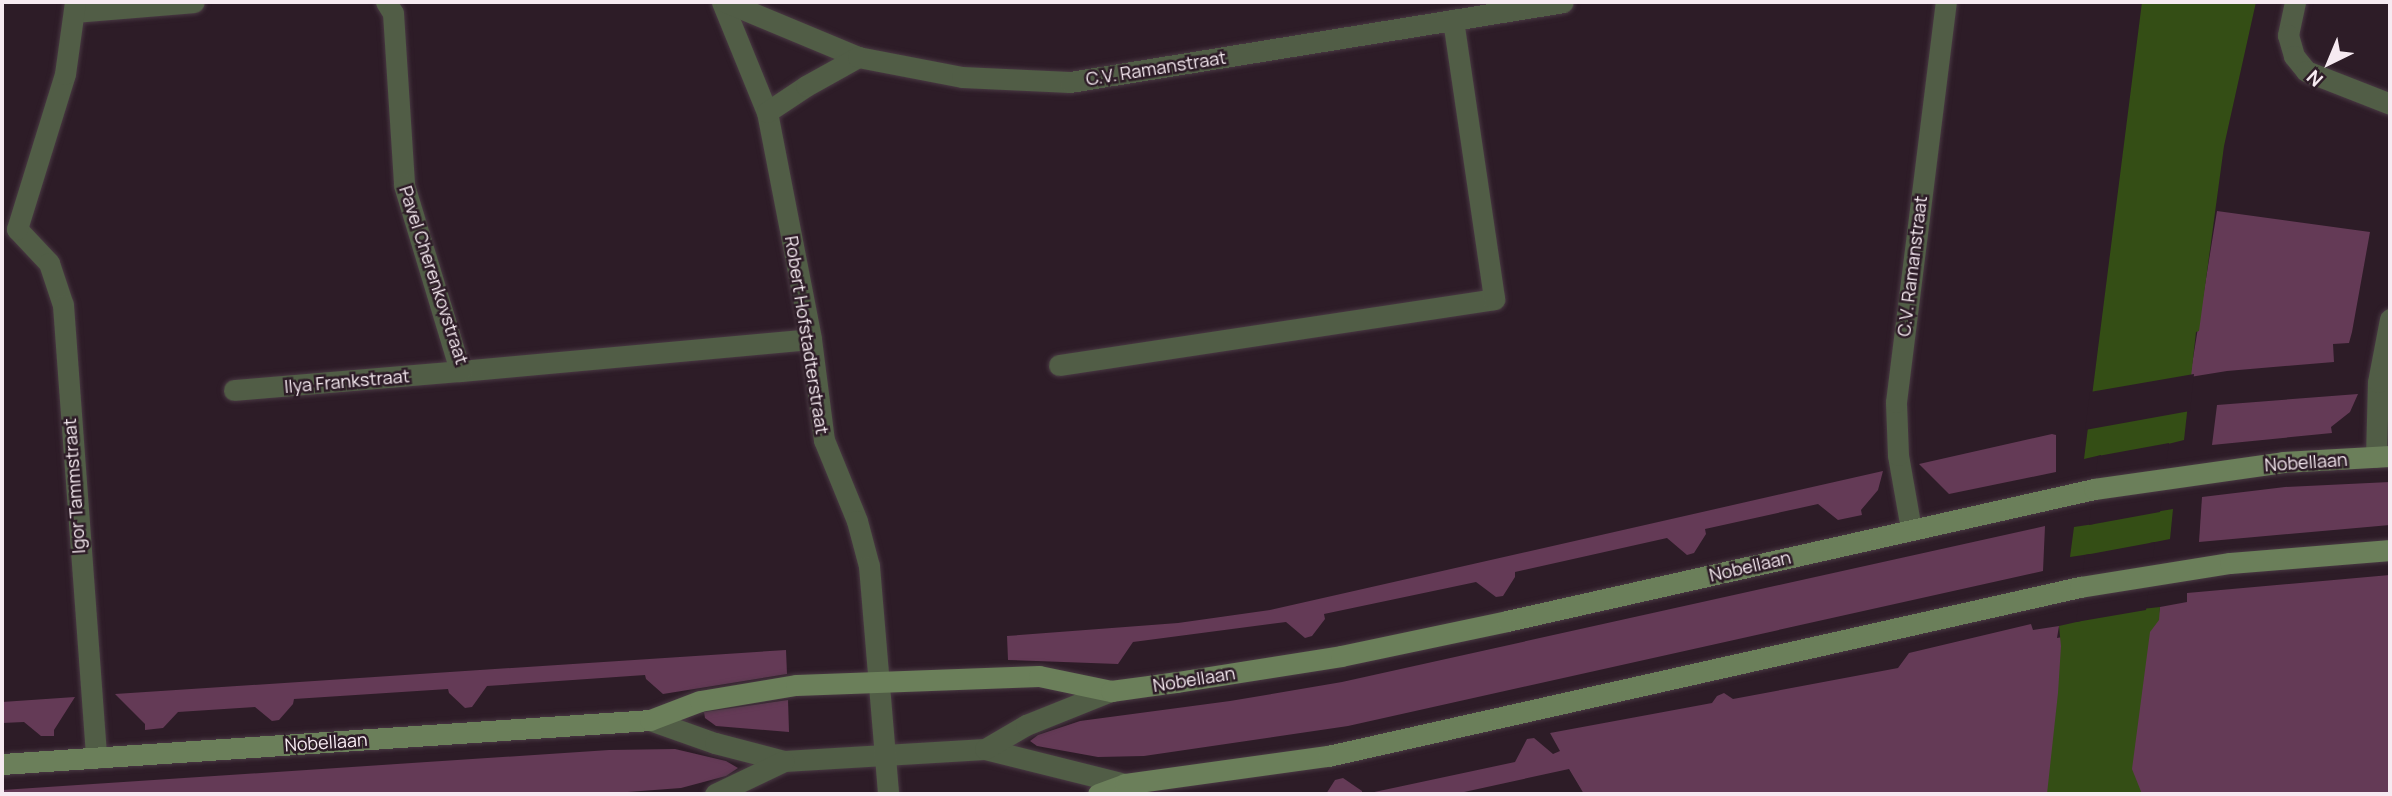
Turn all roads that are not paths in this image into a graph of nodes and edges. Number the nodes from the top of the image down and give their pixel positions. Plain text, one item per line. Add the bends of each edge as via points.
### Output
1 (194, 2) edge
2 (386, 2) edge
3 (724, 2) edge
4 (1563, 2) edge
5 (1946, 2) edge
6 (2295, 2) edge
7 (75, 7) edge
8 (1453, 20) junction
9 (858, 57) junction
10 (2390, 104) edge
11 (767, 112) junction
12 (9, 227) edge
13 (2390, 318) edge
14 (811, 339) junction
15 (1059, 365) dead end
16 (460, 371) junction
17 (234, 390) dead end
18 (2383, 456) edge
19 (1911, 529) junction
20 (2390, 551) edge
21 (878, 681) junction
22 (1111, 691) junction
23 (650, 720) junction
24 (985, 749) junction
25 (886, 755) junction
26 (96, 758) junction
27 (784, 761) junction
28 (2, 764) edge
29 (1125, 784) junction
30 (715, 794) edge
31 (888, 794) edge
32 (1098, 794) edge

1 - 7 street
2 - 16 street, Pavel Cherenkovstraat via 393,13 404,185
3 - 9 street, C.V. Ramanstraat
3 - 11 street, Robert Hofstadterstraat
4 - 8 street, C.V. Ramanstraat
5 - 19 street, C.V. Ramanstraat via 1896,402 1898,455
6 - 10 street via 2288,36 2294,56 2306,72
7 - 12 street via 65,74
8 - 9 street, C.V. Ramanstraat via 1070,82 962,77
8 - 15 street via 1494,299
9 - 11 street
11 - 14 street, Robert Hofstadterstraat
12 - 26 street, Igor Tammstraat via 49,263 63,305
13 - 18 street via 2378,382
14 - 16 street, Pavel Cherenkovstraat
14 - 21 street, Robert Hofstadterstraat via 824,440 857,520 869,566
16 - 17 street, Ilya Frankstraat
18 - 19 street, Nobellaan via 2283,462 2164,478
19 - 22 street, Nobellaan via 1341,656
20 - 29 street, Nobellaan via 2230,562 2080,587 1328,756
21 - 22 street, Nobellaan via 1039,676
21 - 23 street, Nobellaan via 796,685 701,701
21 - 25 street, Robert Hofstadterstraat
22 - 24 street, Nobellaan via 1026,724
23 - 26 street, Nobellaan
23 - 27 street, Nobellaan
24 - 25 street, Nobellaan
24 - 29 street, Nobellaan
25 - 27 street, Nobellaan
25 - 31 street, Robert Hofstadterstraat
26 - 28 street, Nobellaan
27 - 30 street, Nobellaan
29 - 32 street, Nobellaan

